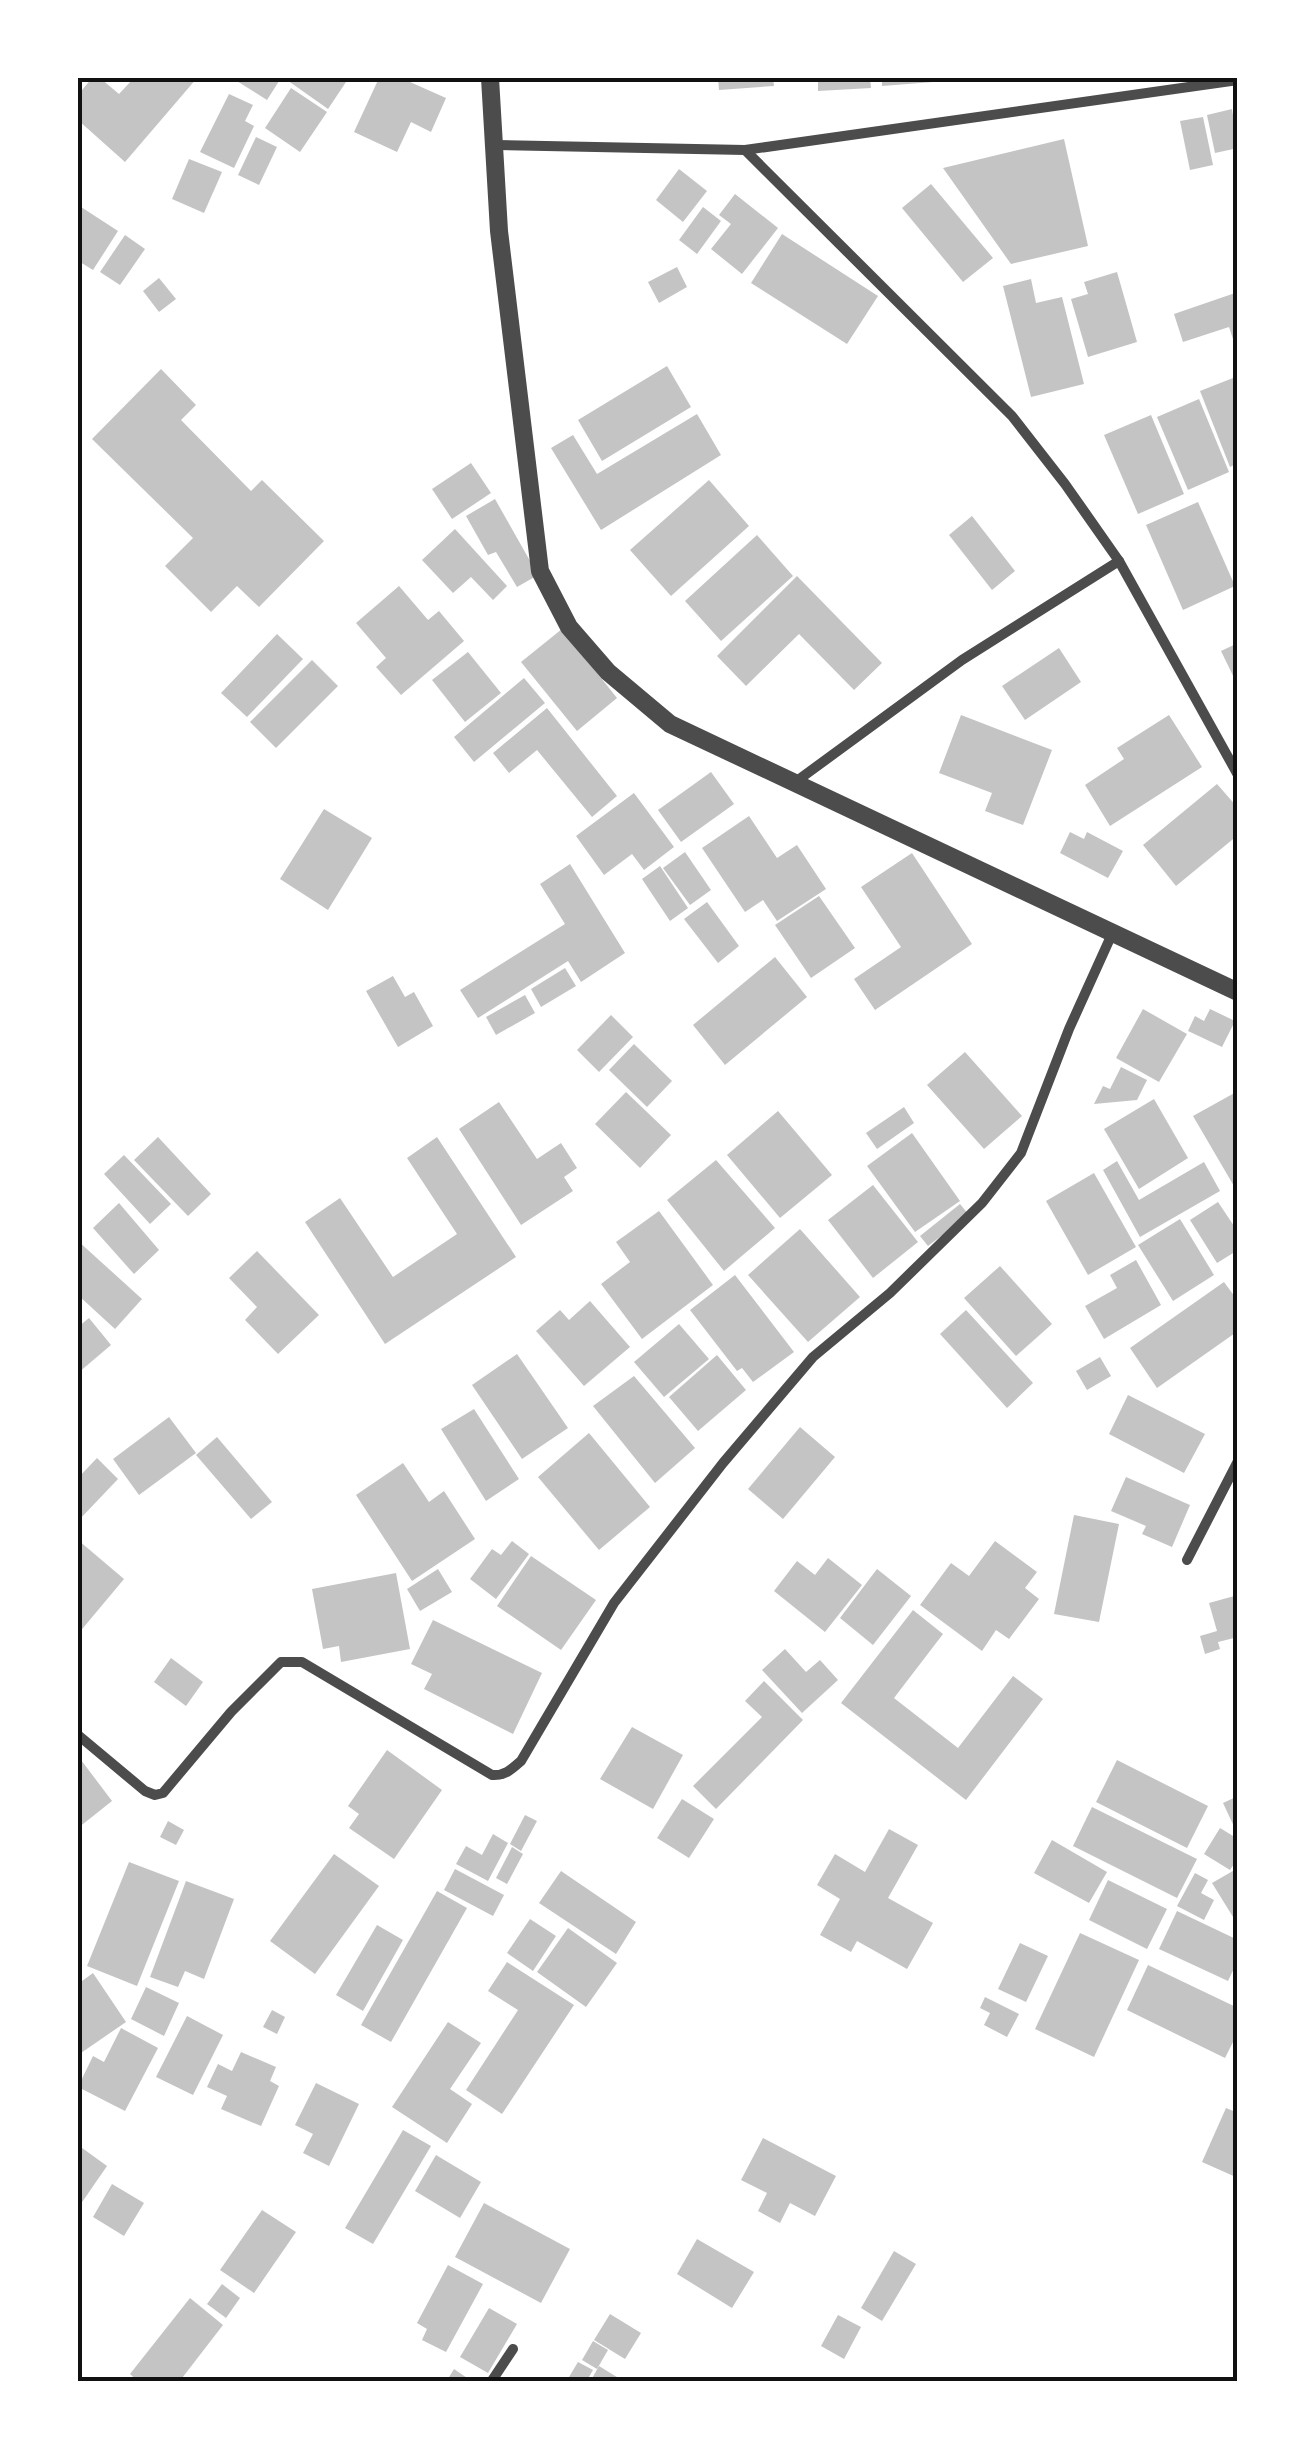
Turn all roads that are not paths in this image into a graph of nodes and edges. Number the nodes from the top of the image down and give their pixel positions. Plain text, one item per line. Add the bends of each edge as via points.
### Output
1 (490, 78) edge
2 (1238, 80) edge
3 (496, 145) junction
4 (745, 150) junction
5 (1119, 561) junction
6 (1238, 774) edge
7 (794, 783) junction
8 (1112, 934) junction
9 (1238, 992) edge
10 (1238, 1461) edge
11 (1187, 1560) dead end
12 (78, 1735) edge
13 (513, 2349) dead end
14 (491, 2382) edge

1 - 3 street
2 - 4 street
3 - 4 street
3 - 7 street via 499,231 540,571 569,627 637,698 687,733
4 - 5 street via 1012,416
5 - 6 street
5 - 7 street via 962,660
7 - 8 street
8 - 9 street
8 - 12 street via 1020,1153 982,1203 813,1357 723,1463 614,1603 512,1769 492,1774 292,1660 281,1662 230,1712 163,1793 146,1791
10 - 11 street
13 - 14 street

